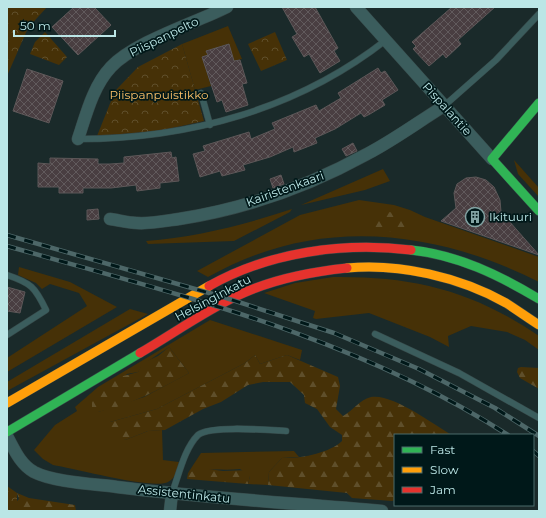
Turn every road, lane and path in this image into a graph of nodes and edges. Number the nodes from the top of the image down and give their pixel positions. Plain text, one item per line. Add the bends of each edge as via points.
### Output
1 (228, 7) edge
2 (356, 7) edge
3 (539, 14) edge
4 (386, 40) junction
5 (201, 93) dead end
6 (539, 103) edge
7 (444, 106) junction
8 (210, 125) junction
9 (78, 139) joint
10 (492, 159) junction
11 (539, 211) edge
12 (110, 218) dead end
13 (7, 275) edge
14 (539, 298) edge
15 (539, 325) edge
16 (375, 334) dead end
17 (7, 335) edge
18 (7, 403) edge
19 (539, 418) edge
20 (286, 431) dead end
21 (7, 432) edge
22 (7, 436) edge
23 (172, 493) junction
24 (343, 509) edge
25 (170, 511) edge
26 (382, 511) edge

1 - 9 street, Piispanpelto via 145,44 118,60 99,84
2 - 4 street, Pispalantie
3 - 7 lane via 496,60
4 - 7 street, Pispalantie
4 - 8 lane via 316,84 264,107
5 - 8 lane
6 - 10 main road
7 - 10 street, Pispalantie
7 - 12 street, Kairistenkaari via 388,143 292,189 208,214 137,224
8 - 9 lane via 156,134
10 - 11 main road, Pispalantie
13 - 17 lane via 33,287 46,310
14 - 18 main road, Helsinginkatu via 487,271 427,252 374,245 311,250 248,267 218,282
15 - 21 main road, Helsinginkatu via 504,301 455,281 422,272 356,266 298,274 252,289 231,299
16 - 19 lane via 459,373
20 - 23 lane via 214,429 199,435 190,447
22 - 23 street, Assistentinkatu via 20,460 43,476
23 - 24 street, Assistentinkatu
23 - 25 street
24 - 26 street, Assistentinkatu

